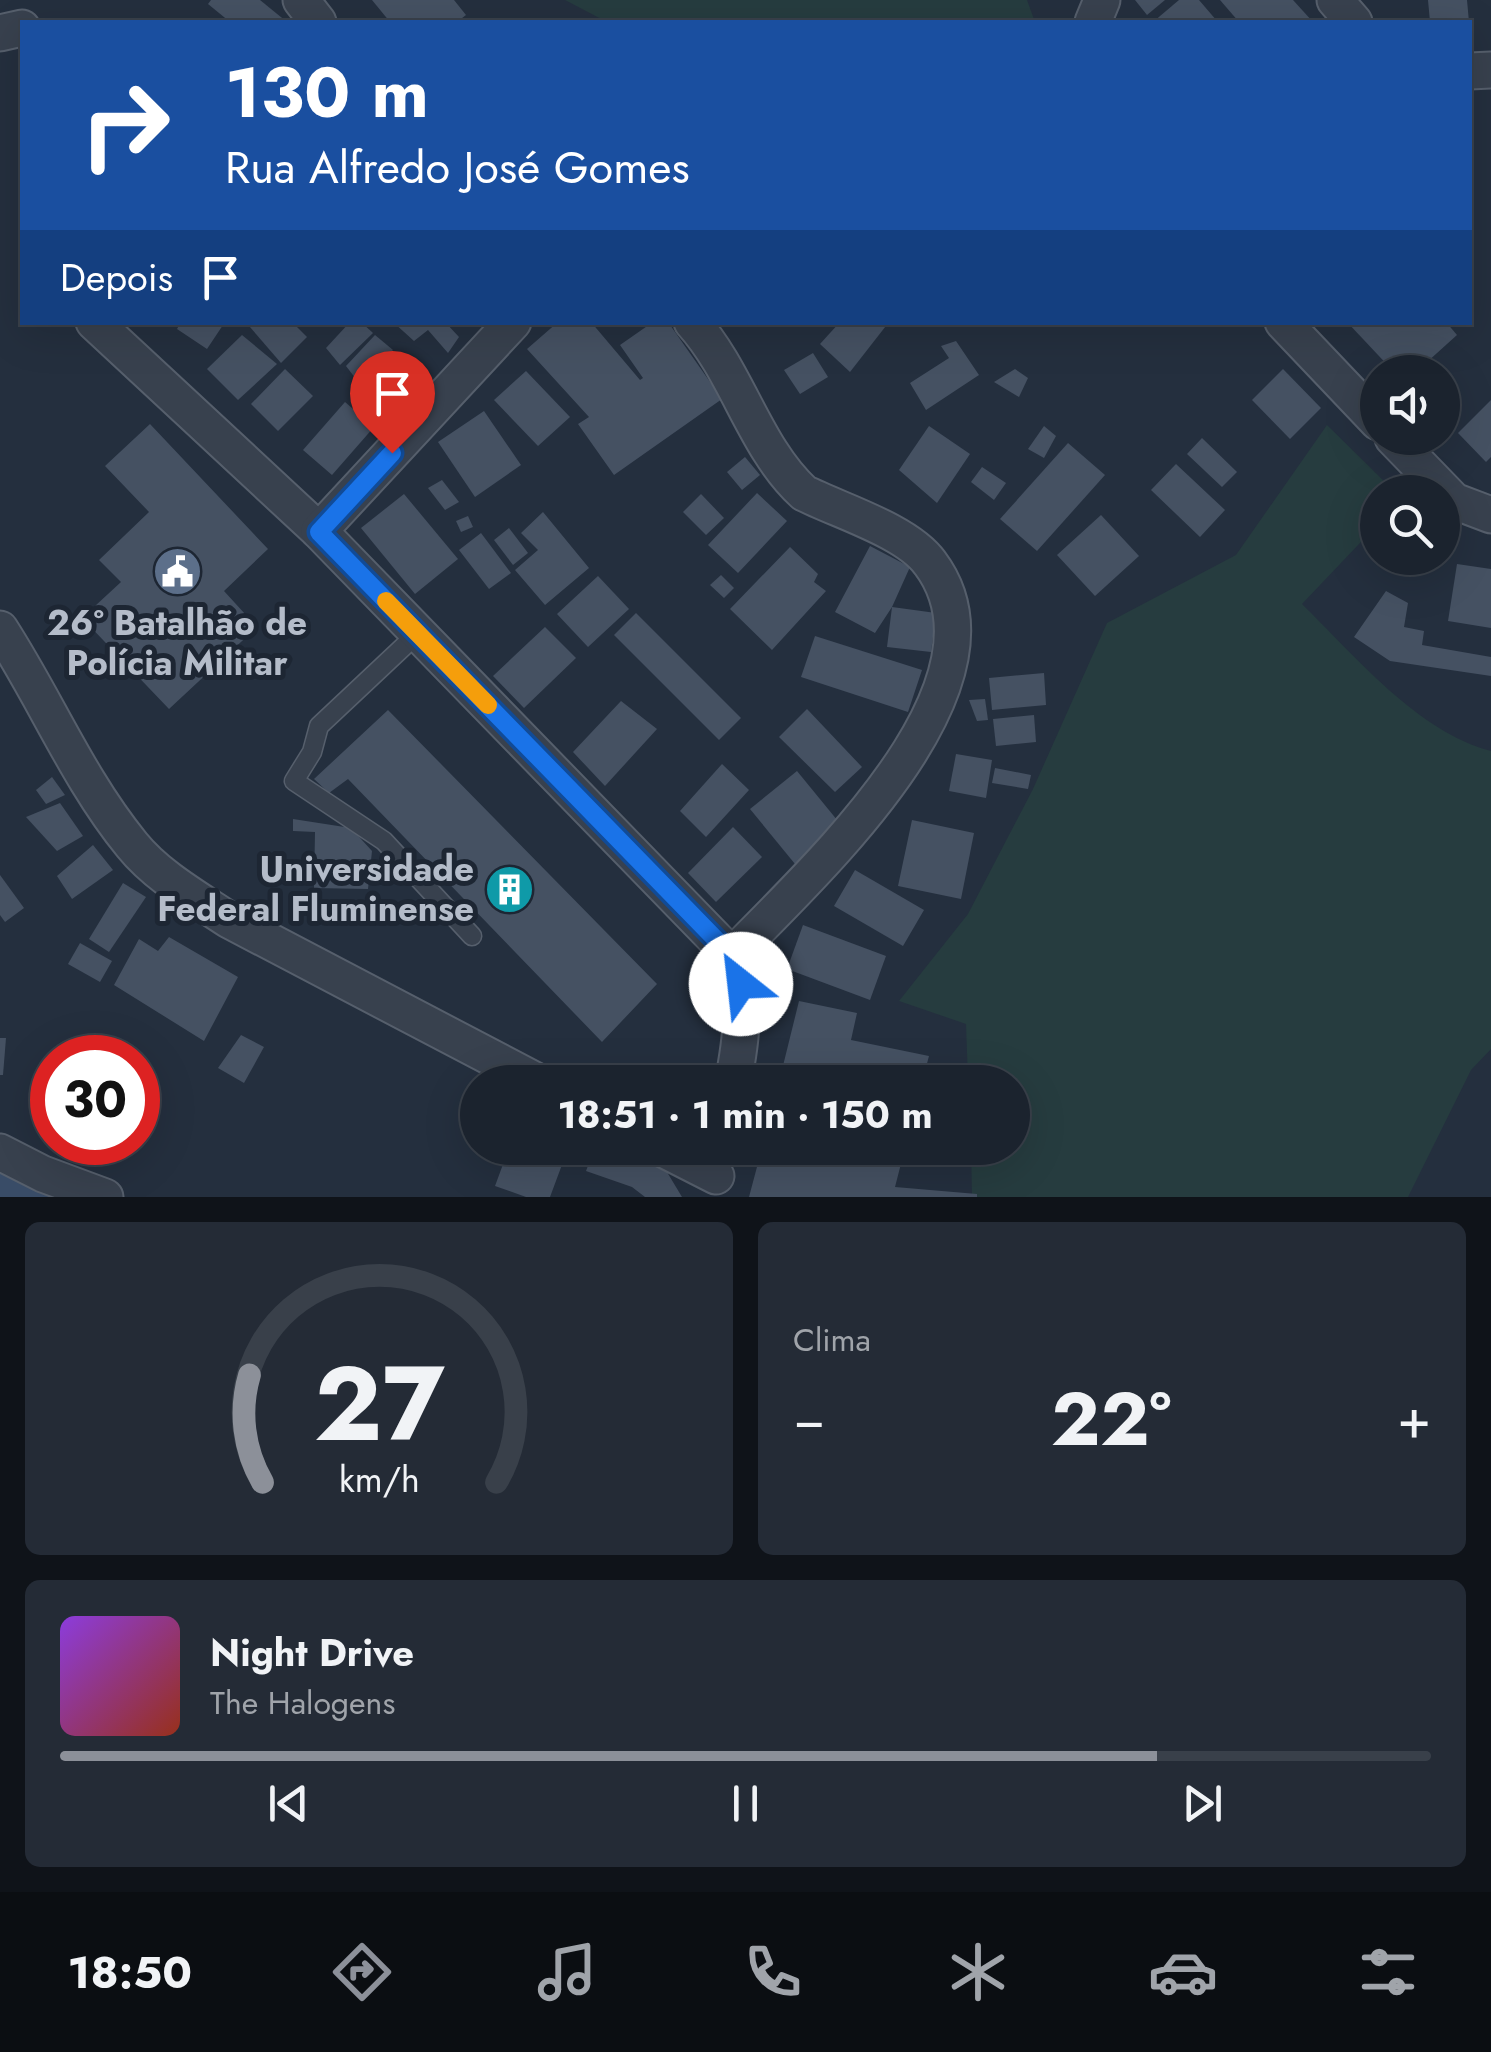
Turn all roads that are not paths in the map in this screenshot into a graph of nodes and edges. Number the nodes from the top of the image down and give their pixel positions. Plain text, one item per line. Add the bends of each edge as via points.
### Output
1 (1335, 0) edge
2 (1352, 20) edge
3 (97, 325) edge
4 (509, 325) edge
5 (695, 325) edge
6 (1286, 325) edge
7 (1360, 403) edge
8 (1409, 455) edge
9 (1491, 515) edge
10 (319, 532) junction
11 (0, 629) edge
12 (418, 634) junction
13 (472, 936) dead end
14 (732, 956) junction
15 (506, 1065) edge
16 (736, 1065) edge
17 (0, 1152) edge
18 (105, 1197) edge

1 - 2 street
3 - 10 street
4 - 10 street
5 - 14 street via 794,484 914,545 931,563 944,587 954,646 925,722 881,797
6 - 7 street
8 - 9 street via 1454,501
10 - 12 street
11 - 15 street via 64,745 133,847 184,891
12 - 13 lane via 319,726 294,781 384,841
12 - 14 street
14 - 16 street via 744,1008
17 - 18 street

